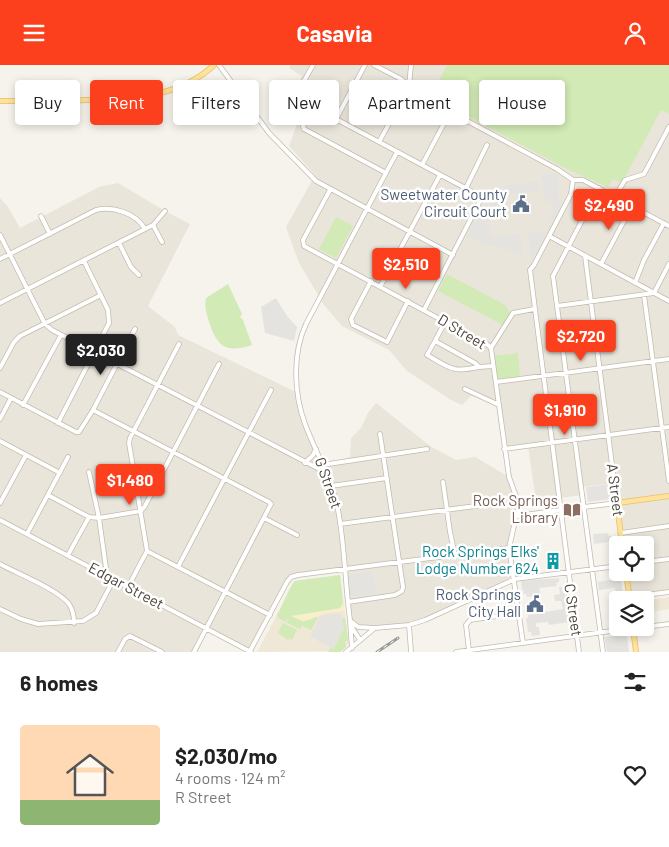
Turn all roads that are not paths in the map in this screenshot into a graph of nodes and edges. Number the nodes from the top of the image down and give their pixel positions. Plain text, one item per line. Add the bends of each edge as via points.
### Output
1 (214, 65) edge
2 (219, 65) edge
3 (312, 65) edge
4 (365, 65) edge
5 (374, 65) edge
6 (412, 65) edge
7 (304, 80) edge
8 (401, 80) edge
9 (410, 80) edge
10 (0, 101) edge
11 (339, 113) edge
12 (339, 121) edge
13 (469, 122) edge
14 (304, 125) edge
15 (388, 125) edge
16 (443, 125) edge
17 (669, 127) edge
18 (379, 142) junction
19 (487, 145) dead end
20 (397, 151) junction
21 (422, 165) junction
22 (386, 173) junction
23 (440, 175) junction
24 (573, 180) junction
25 (466, 188) junction
26 (599, 188) junction
27 (330, 189) junction
28 (615, 197) junction
29 (632, 206) junction
30 (367, 209) junction
31 (165, 211) dead end
32 (41, 216) dead end
33 (664, 223) junction
34 (153, 225) junction
35 (669, 226) edge
36 (146, 229) junction
37 (410, 232) junction
38 (50, 233) junction
39 (0, 235) edge
40 (549, 236) junction
41 (162, 242) dead end
42 (119, 243) junction
43 (568, 246) junction
44 (10, 254) junction
45 (453, 255) junction
46 (585, 256) junction
47 (0, 259) edge
48 (84, 261) junction
49 (337, 264) junction
50 (602, 264) junction
51 (669, 264) edge
52 (139, 275) dead end
53 (371, 281) junction
54 (635, 283) junction
55 (380, 287) junction
56 (28, 289) junction
57 (654, 293) junction
58 (101, 295) junction
59 (644, 295) junction
60 (408, 301) junction
61 (669, 301) edge
62 (590, 302) junction
63 (0, 303) edge
64 (558, 306) junction
65 (534, 309) junction
66 (424, 310) junction
67 (445, 322) junction
68 (45, 324) junction
69 (135, 329) dead end
70 (60, 335) junction
71 (435, 341) junction
72 (179, 344) dead end
73 (491, 348) junction
74 (94, 352) junction
75 (669, 359) edge
76 (653, 361) junction
77 (117, 364) junction
78 (219, 364) dead end
79 (493, 366) junction
80 (480, 367) junction
81 (0, 368) edge
82 (600, 369) junction
83 (566, 373) junction
84 (542, 376) junction
85 (496, 382) junction
86 (157, 386) junction
87 (464, 389) dead end
88 (271, 390) dead end
89 (0, 392) edge
90 (11, 398) junction
91 (23, 405) junction
92 (499, 405) junction
93 (198, 407) junction
94 (93, 410) junction
95 (0, 419) edge
96 (58, 423) junction
97 (669, 427) edge
98 (662, 428) junction
99 (134, 431) junction
100 (248, 433) junction
101 (380, 434) dead end
102 (608, 435) junction
103 (575, 440) junction
104 (0, 441) edge
105 (552, 443) junction
106 (316, 449) junction
107 (427, 449) dead end
108 (504, 449) junction
109 (174, 452) junction
110 (26, 455) junction
111 (384, 456) junction
112 (68, 457) dead end
113 (305, 463) junction
114 (322, 465) junction
115 (89, 472) dead end
116 (325, 472) junction
117 (60, 473) junction
118 (225, 478) junction
119 (387, 478) junction
120 (669, 481) edge
121 (443, 482) dead end
122 (331, 486) junction
123 (48, 495) junction
124 (669, 495) edge
125 (0, 503) edge
126 (498, 503) dead end
127 (617, 503) junction
128 (584, 507) junction
129 (447, 510) junction
130 (560, 510) junction
131 (141, 511) junction
132 (517, 515) junction
133 (89, 517) junction
134 (392, 517) junction
135 (99, 518) junction
136 (264, 518) junction
137 (0, 520) edge
138 (340, 524) junction
139 (669, 527) edge
140 (621, 533) junction
141 (27, 534) junction
142 (297, 535) dead end
143 (621, 536) edge
144 (510, 548) junction
145 (147, 551) junction
146 (68, 555) junction
147 (455, 555) junction
148 (669, 559) edge
149 (654, 561) edge
150 (400, 562) junction
151 (0, 564) edge
152 (178, 567) junction
153 (609, 567) edge
154 (344, 569) junction
155 (592, 569) junction
156 (568, 572) junction
157 (103, 574) junction
158 (114, 579) junction
159 (515, 579) junction
160 (128, 587) junction
161 (226, 592) junction
162 (669, 592) edge
163 (654, 594) edge
164 (348, 602) junction
165 (0, 609) edge
166 (519, 613) junction
167 (270, 615) junction
168 (350, 620) junction
169 (74, 623) junction
170 (669, 624) edge
171 (409, 625) junction
172 (654, 626) edge
173 (206, 628) junction
174 (375, 628) junction
175 (609, 632) edge
176 (600, 633) junction
177 (577, 636) junction
178 (634, 636) edge
179 (360, 640) junction
180 (523, 643) junction
181 (352, 648) junction
182 (159, 651) edge
183 (469, 651) edge
184 (636, 651) edge
185 (118, 652) edge
186 (194, 652) edge
187 (250, 652) edge
188 (346, 652) edge
189 (411, 652) edge
190 (456, 652) edge
191 (579, 652) edge
192 (603, 652) edge

1 - 10 main road via 197,79 151,96
2 - 27 street via 282,147 316,181
3 - 7 street
4 - 11 street
5 - 8 street
6 - 9 street
12 - 18 street
13 - 24 street
14 - 22 street via 304,129
15 - 18 street
16 - 21 street
17 - 28 street via 644,173 625,180
18 - 20 street
19 - 25 street
20 - 21 street
20 - 22 street, G Street
21 - 23 street
22 - 30 street, G Street
23 - 25 street
23 - 37 street
24 - 26 street via 583,180
24 - 40 street via 571,194
25 - 45 street via 482,197
26 - 28 street
26 - 43 street
27 - 30 street
27 - 49 street, D Street via 303,243
28 - 29 street
29 - 33 street
29 - 50 street
30 - 37 street
30 - 49 street, G Street
31 - 34 street
32 - 38 street
33 - 35 street
33 - 54 street
34 - 36 street
34 - 41 street
36 - 38 street via 138,220 104,208
36 - 42 street
37 - 45 street
37 - 55 street
38 - 44 street
39 - 44 street
40 - 43 street
40 - 65 street, C Street via 530,270
42 - 48 street
42 - 52 street via 131,267
43 - 46 street
43 - 64 street via 554,276
44 - 47 street
44 - 56 street
45 - 66 street
46 - 50 street
46 - 62 street, A Street
48 - 56 street
48 - 58 street
49 - 53 street, D Street
49 - 106 street, G Street via 298,345 296,377 300,407
50 - 54 street
51 - 57 street
53 - 55 street, D Street
53 - 60 street via 351,323 387,343
54 - 57 street
55 - 60 street, D Street
56 - 63 street
56 - 68 street
57 - 59 street
57 - 61 street
58 - 68 street
58 - 74 street via 108,310 109,323
59 - 62 street
59 - 76 street
60 - 66 street, D Street
62 - 64 street
62 - 82 street, A Street
64 - 83 street
65 - 73 street via 513,313
65 - 84 street, C Street
66 - 67 street, D Street
67 - 71 street
67 - 73 street, D Street
68 - 70 street
68 - 81 street via 20,335
69 - 77 street
70 - 74 street
70 - 91 street
71 - 80 street
71 - 80 street via 427,355 453,369
72 - 86 street
73 - 79 street, D Street
74 - 77 street
74 - 96 street
75 - 76 street
76 - 82 street
76 - 98 street
77 - 86 street
77 - 94 street
78 - 93 street
79 - 80 street
79 - 85 street, D Street
82 - 83 street
82 - 102 street, A Street
83 - 84 street
83 - 103 street
84 - 85 street
84 - 105 street, C Street
85 - 92 street, D Street
86 - 93 street
86 - 99 street
87 - 92 street
88 - 100 street
89 - 90 street
90 - 91 street
90 - 95 street
91 - 96 street
92 - 108 street, D Street
93 - 100 street
93 - 109 street
94 - 96 street via 79,433
94 - 99 street
97 - 98 street
98 - 102 street
98 - 120 street
99 - 109 street
99 - 131 street via 129,443
100 - 113 street
100 - 118 street
101 - 111 street
102 - 103 street
102 - 127 street, A Street
103 - 105 street
103 - 128 street
104 - 110 street
105 - 108 street
105 - 130 street, C Street
106 - 113 street
106 - 114 street, G Street
107 - 111 street
108 - 132 street, D Street via 517,499
109 - 118 street
109 - 131 street
110 - 117 street
110 - 125 street
111 - 114 street
111 - 119 street
112 - 117 street
113 - 116 street
114 - 116 street, G Street
115 - 135 street
116 - 122 street, G Street
117 - 123 street
118 - 136 street via 269,501 271,504
118 - 152 street
119 - 122 street
119 - 134 street
121 - 129 street
122 - 138 street, G Street
123 - 133 street
123 - 141 street
124 - 127 main road
126 - 129 street
127 - 128 street
127 - 140 main road, A Street
128 - 155 street
129 - 134 street
129 - 147 street
130 - 132 street
130 - 156 street, C Street
131 - 135 street
131 - 145 street
132 - 144 street, D Street
133 - 135 street
133 - 146 street
134 - 138 street
134 - 150 street
135 - 157 street via 106,568
136 - 142 street
136 - 161 street
137 - 141 street, Edgar Street
138 - 154 street, G Street
139 - 140 street
140 - 143 main road, A Street
141 - 146 street, Edgar Street
144 - 147 street
144 - 159 street, D Street
145 - 152 street
145 - 160 street
146 - 157 street, Edgar Street
147 - 150 street
148 - 149 street
150 - 154 street
150 - 164 street via 402,591
151 - 169 street via 59,595 68,603
152 - 161 street
153 - 155 street
154 - 164 street, G Street
154 - 167 street via 291,577
155 - 156 street
155 - 176 street
156 - 159 street
156 - 177 street, C Street
157 - 158 street, Edgar Street
158 - 160 street, Edgar Street
158 - 169 street via 96,613
159 - 166 street, D Street
159 - 171 street via 425,621
160 - 173 street, Edgar Street
161 - 167 street
161 - 173 street
162 - 163 street
164 - 168 street, G Street
165 - 169 street via 30,623
166 - 180 street, D Street
166 - 183 street via 470,619 466,625
167 - 187 street
168 - 174 street via 358,627
168 - 179 street, G Street
168 - 181 street
170 - 172 street
171 - 174 street
171 - 189 street
173 - 186 street
173 - 187 street, Edgar Street
174 - 179 street
175 - 176 street
176 - 177 street
176 - 192 street
177 - 180 street
177 - 191 street, C Street
178 - 184 main road
179 - 181 street
180 - 183 street
181 - 188 street
182 - 185 street via 130,636
183 - 190 street

